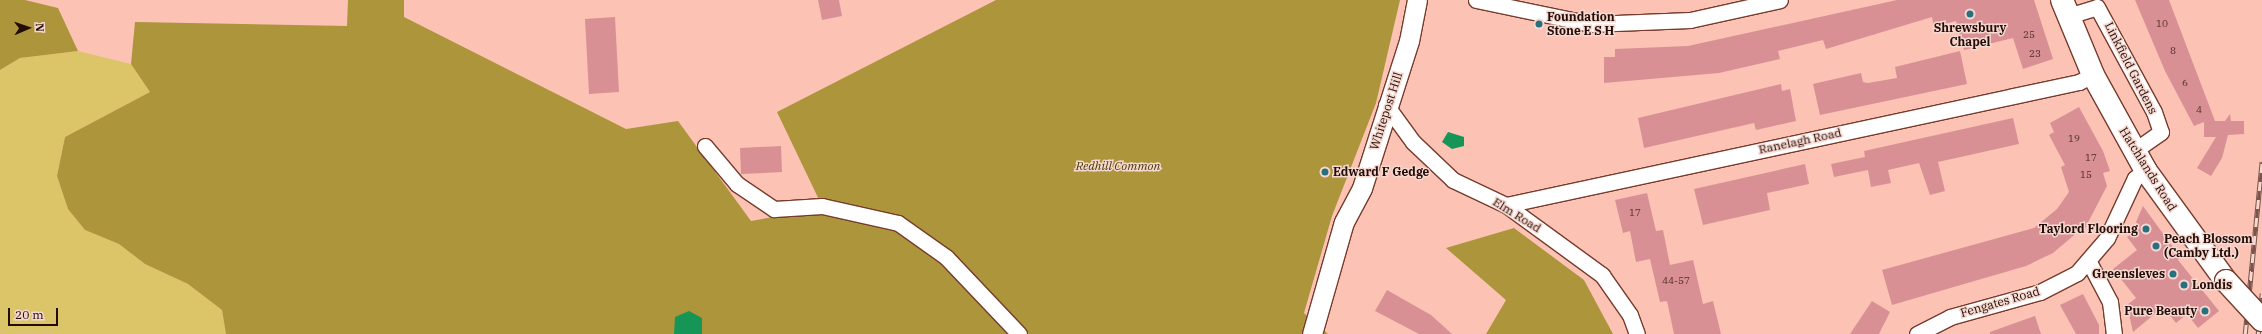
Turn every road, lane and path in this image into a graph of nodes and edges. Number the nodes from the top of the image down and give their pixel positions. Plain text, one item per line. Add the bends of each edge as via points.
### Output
1 (1417, 0) edge
2 (1476, 0) edge
3 (1780, 0) edge
4 (2065, 8) edge
5 (2093, 75) junction
6 (1386, 105) junction
7 (705, 146) dead end
8 (2134, 150) junction
9 (2146, 170) junction
10 (1506, 205) junction
11 (2089, 262) junction
12 (2262, 320) edge
13 (1019, 334) edge
14 (1312, 334) edge
15 (1637, 334) edge
16 (1917, 334) edge
17 (2114, 334) edge

1 - 6 street, Whitepost Hill via 1409,41
2 - 3 street via 1591,24 1690,20
4 - 5 main road, Hatchlands Road
4 - 8 street, Linkfield Gardens via 2097,7 2154,112 2161,132
5 - 8 main road, Hatchlands Road
5 - 10 street, Ranelagh Road via 2079,82
6 - 10 street, Elm Road via 1413,142 1453,180
6 - 14 street, Whitepost Hill via 1362,188 1344,222
7 - 13 street via 737,184 774,209 822,206 898,223 946,257
8 - 9 main road, Hatchlands Road
9 - 11 street, Fengates Road via 2135,178 2116,223
9 - 12 main road, Hatchlands Road, bridge via 2226,281
10 - 15 street, Elm Road via 1602,275 1630,315
11 - 16 street, Fengates Road via 2040,292 1950,317
11 - 17 street via 2110,302

